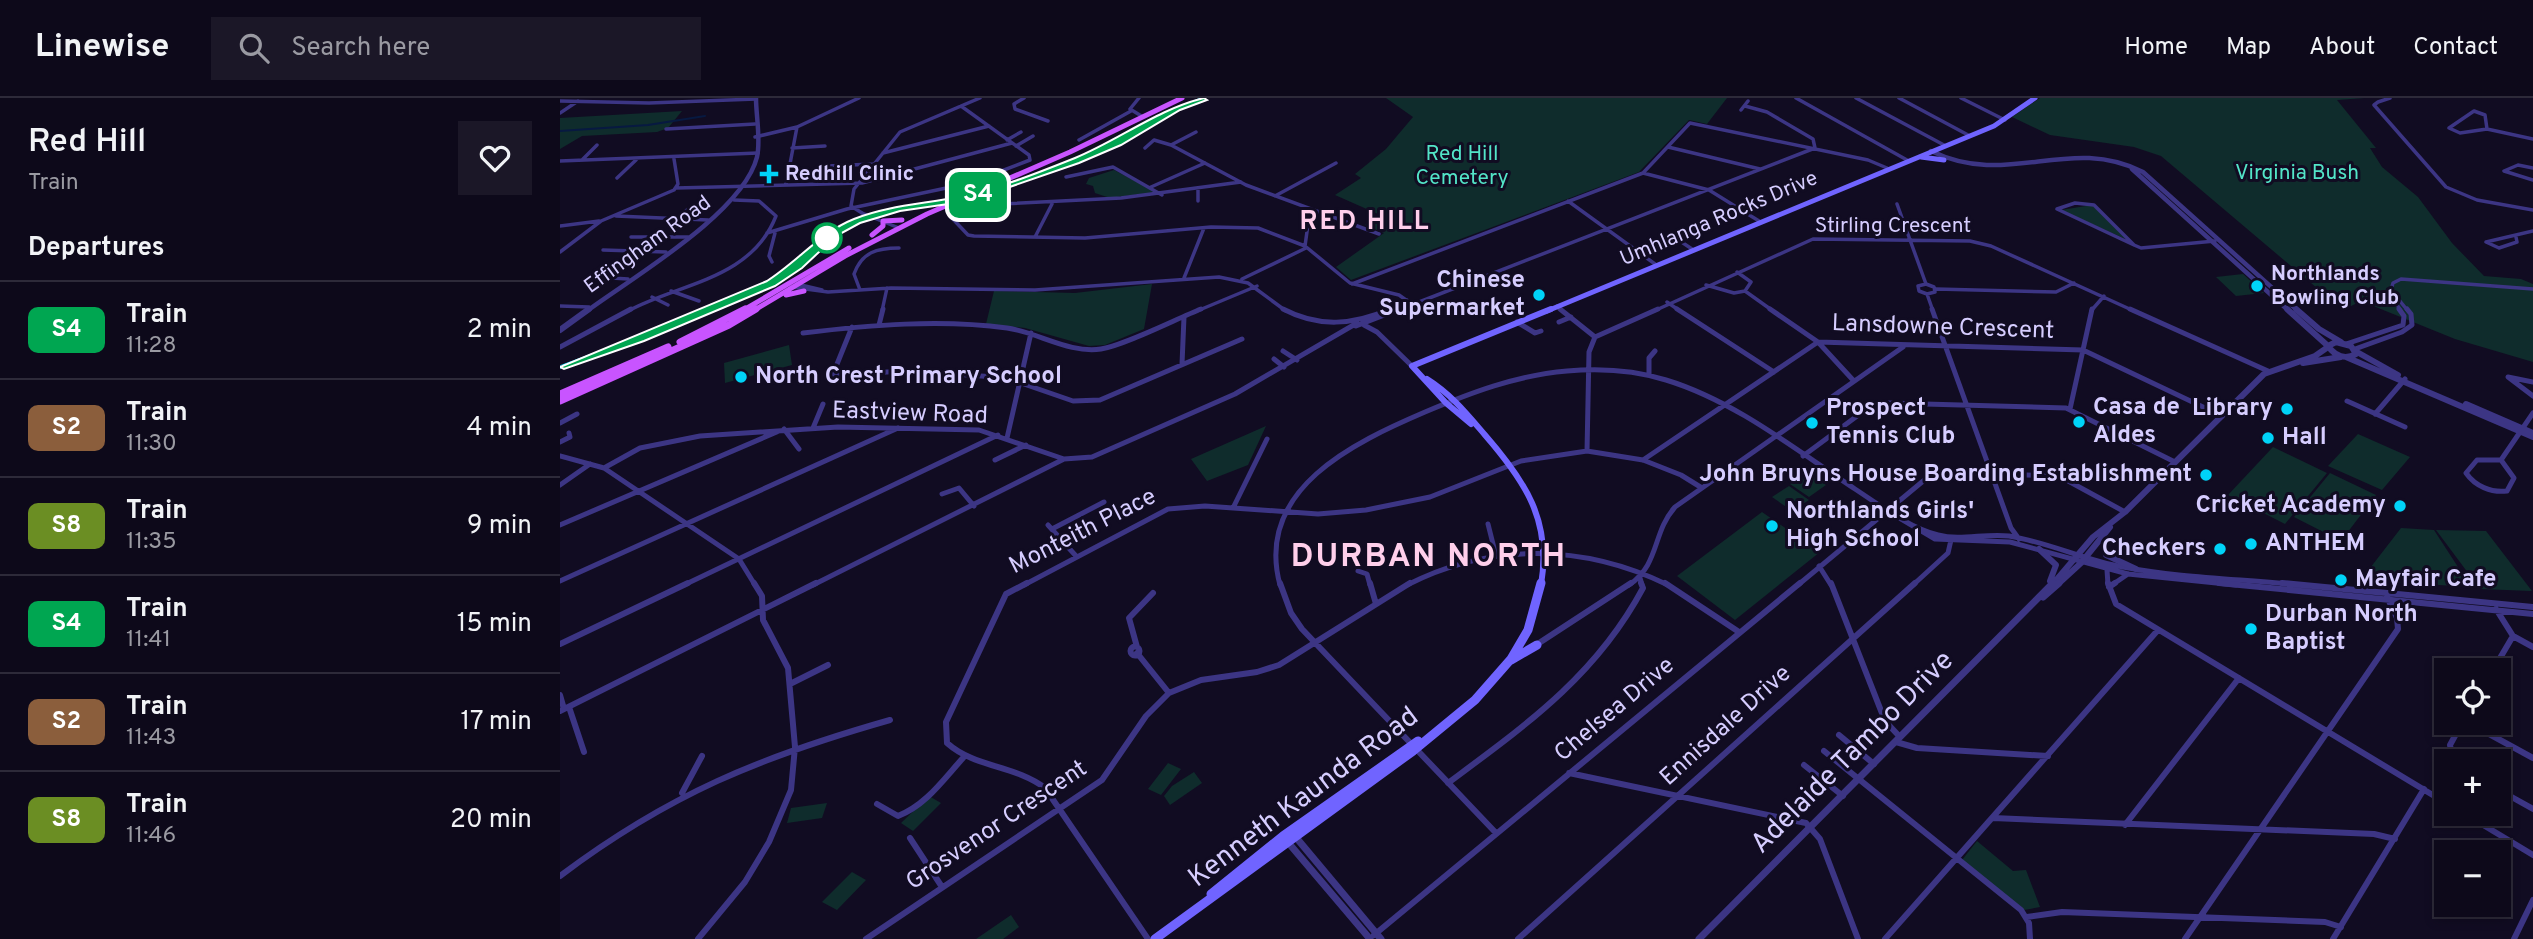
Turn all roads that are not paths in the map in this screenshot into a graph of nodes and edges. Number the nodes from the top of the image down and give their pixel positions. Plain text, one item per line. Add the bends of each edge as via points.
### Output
1 (639, 98) edge
2 (756, 98) edge
3 (859, 98) edge
4 (981, 98) edge
5 (1024, 98) edge
6 (1139, 98) edge
7 (1172, 98) edge
8 (1182, 98) edge
9 (1796, 98) edge
10 (1856, 98) edge
11 (1899, 98) edge
12 (1961, 98) edge
13 (2035, 98) edge
14 (2369, 98) edge
15 (2390, 98) edge
16 (562, 100) edge
17 (607, 100) edge
18 (686, 100) edge
19 (851, 100) edge
20 (578, 101) junction
21 (1748, 101) dead end
22 (2378, 102) junction
23 (634, 103) junction
24 (961, 106) junction
25 (560, 113) edge
26 (1139, 114) junction
27 (2005, 120) junction
28 (1048, 121) dead end
29 (755, 124) junction
30 (797, 127) junction
31 (989, 127) junction
32 (666, 129) dead end
33 (2487, 129) junction
34 (1021, 132) dead end
35 (1196, 132) dead end
36 (1033, 136) dead end
37 (1970, 136) junction
38 (755, 137) junction
39 (2533, 139) edge
40 (1007, 140) junction
41 (1079, 140) dead end
42 (597, 145) dead end
43 (1014, 145) junction
44 (1171, 145) junction
45 (825, 146) dead end
46 (1943, 146) junction
47 (1668, 147) junction
48 (792, 148) junction
49 (1145, 148) dead end
50 (1815, 148) junction
51 (1929, 152) junction
52 (758, 153) junction
53 (883, 153) junction
54 (1030, 157) joint
55 (1915, 157) junction
56 (674, 159) junction
57 (582, 160) junction
58 (636, 160) junction
59 (1907, 160) junction
60 (1948, 160) junction
61 (560, 161) edge
62 (1205, 163) junction
63 (1336, 163) dead end
64 (874, 164) junction
65 (827, 166) dead end
66 (1887, 168) junction
67 (2533, 168) edge
68 (1761, 169) junction
69 (1643, 173) junction
70 (1066, 177) dead end
71 (617, 178) dead end
72 (2533, 180) edge
73 (1241, 182) junction
74 (859, 183) junction
75 (2152, 183) junction
76 (744, 184) junction
77 (786, 185) junction
78 (1151, 187) junction
79 (676, 188) junction
80 (1198, 190) junction
81 (1709, 190) junction
82 (1162, 195) junction
83 (1275, 196) junction
84 (734, 200) junction
85 (1198, 201) dead end
86 (1568, 201) junction
87 (1052, 204) junction
88 (1897, 204) dead end
89 (852, 208) junction
90 (688, 209) dead end
91 (1310, 209) junction
92 (2533, 210) edge
93 (613, 216) junction
94 (951, 218) joint
95 (676, 219) junction
96 (708, 220) dead end
97 (1759, 220) junction
98 (601, 221) junction
99 (883, 221) junction
100 (898, 224) junction
101 (560, 226) edge
102 (1204, 228) junction
103 (1607, 229) junction
104 (2533, 231) edge
105 (767, 233) junction
106 (775, 233) junction
107 (1379, 234) dead end
108 (872, 236) junction
109 (631, 237) dead end
110 (688, 237) junction
111 (1035, 237) junction
112 (1674, 237) dead end
113 (2516, 237) junction
114 (1910, 240) junction
115 (2220, 241) junction
116 (2213, 242) junction
117 (2134, 245) junction
118 (1305, 247) junction
119 (899, 248) dead end
120 (1692, 249) junction
121 (603, 250) dead end
122 (560, 252) edge
123 (666, 252) junction
124 (772, 262) dead end
125 (1656, 264) junction
126 (1738, 272) junction
127 (596, 274) dead end
128 (815, 274) junction
129 (1184, 278) junction
130 (628, 279) junction
131 (1242, 279) junction
132 (2074, 282) junction
133 (1352, 284) junction
134 (1926, 284) junction
135 (792, 285) junction
136 (1706, 285) junction
137 (1257, 286) junction
138 (887, 288) junction
139 (1936, 289) junction
140 (2533, 289) edge
141 (807, 290) junction
142 (860, 290) junction
143 (2391, 290) junction
144 (671, 291) junction
145 (1745, 292) junction
146 (2279, 293) junction
147 (1927, 294) junction
148 (2272, 294) junction
149 (2104, 296) junction
150 (652, 297) junction
151 (776, 298) junction
152 (1407, 300) junction
153 (699, 301) dead end
154 (1667, 302) junction
155 (668, 305) dead end
156 (1413, 305) junction
157 (1557, 305) junction
158 (560, 306) edge
159 (589, 307) junction
160 (1184, 317) junction
161 (1571, 317) junction
162 (1517, 322) junction
163 (1559, 322) dead end
164 (879, 325) junction
165 (1357, 325) junction
166 (852, 327) junction
167 (560, 330) edge
168 (1541, 331) dead end
169 (803, 333) dead end
170 (1031, 333) junction
171 (1595, 337) junction
172 (1242, 339) dead end
173 (1818, 342) junction
174 (2344, 343) junction
175 (1947, 346) junction
176 (2328, 346) junction
177 (560, 347) edge
178 (1903, 347) junction
179 (2082, 349) junction
180 (1283, 351) dead end
181 (1655, 351) dead end
182 (2356, 351) junction
183 (1204, 355) joint
184 (2345, 357) junction
185 (1274, 359) dead end
186 (1297, 360) junction
187 (1426, 360) junction
188 (2292, 363) junction
189 (1182, 364) junction
190 (1412, 366) junction
191 (1284, 367) junction
192 (1590, 370) junction
193 (2268, 371) junction
194 (1774, 372) junction
195 (1649, 376) junction
196 (1425, 378) junction
197 (1853, 380) junction
198 (2404, 380) junction
199 (1021, 381) junction
200 (2533, 382) edge
201 (560, 394) edge
202 (2533, 396) edge
203 (1454, 399) junction
204 (560, 401) edge
205 (2347, 401) dead end
206 (1446, 403) junction
207 (823, 404) dead end
208 (1723, 406) junction
209 (1968, 406) junction
210 (2070, 409) junction
211 (2533, 413) edge
212 (577, 414) dead end
213 (2375, 414) junction
214 (2222, 416) junction
215 (560, 423) edge
216 (900, 427) junction
217 (2405, 427) dead end
218 (813, 428) junction
219 (1478, 428) junction
220 (783, 430) junction
221 (2522, 430) junction
222 (569, 433) dead end
223 (998, 435) junction
224 (2533, 435) edge
225 (1007, 438) junction
226 (1774, 438) junction
227 (1266, 439) dead end
228 (560, 442) edge
229 (1026, 445) junction
230 (799, 449) dead end
231 (1587, 451) junction
232 (560, 456) edge
233 (1803, 456) junction
234 (1064, 459) junction
235 (995, 460) dead end
236 (1643, 460) junction
237 (2501, 460) junction
238 (2175, 462) junction
239 (590, 464) junction
240 (1513, 464) junction
241 (604, 468) junction
242 (1991, 473) junction
243 (560, 485) edge
244 (1702, 488) junction
245 (637, 491) junction
246 (942, 494) dead end
247 (1104, 502) dead end
248 (974, 506) junction
249 (1233, 508) junction
250 (1888, 510) junction
251 (2125, 512) junction
252 (1286, 514) junction
253 (2113, 523) junction
254 (560, 524) edge
255 (688, 524) junction
256 (1488, 524) dead end
257 (2011, 528) junction
258 (2007, 536) junction
259 (2102, 537) junction
260 (2019, 539) junction
261 (1951, 540) junction
262 (2039, 549) junction
263 (1545, 552) junction
264 (1076, 556) junction
265 (1496, 556) junction
266 (2073, 558) junction
267 (739, 559) junction
268 (2083, 561) junction
269 (1819, 566) junction
270 (2136, 569) junction
271 (2107, 570) junction
272 (1358, 572) dead end
273 (2128, 575) junction
274 (1642, 576) junction
275 (2172, 576) junction
276 (560, 581) edge
277 (2048, 586) junction
278 (2109, 587) junction
279 (1153, 593) dead end
280 (2387, 596) junction
281 (2040, 598) junction
282 (2492, 603) junction
283 (1376, 604) junction
284 (2533, 607) edge
285 (2497, 611) junction
286 (762, 612) junction
287 (2533, 614) edge
288 (2158, 630) junction
289 (1739, 632) junction
290 (2513, 636) junction
291 (1853, 639) junction
292 (560, 644) edge
293 (1315, 645) junction
294 (1537, 645) junction
295 (1518, 647) junction
296 (2533, 647) edge
297 (2500, 658) edge
298 (1510, 660) junction
299 (828, 665) dead end
300 (2239, 678) junction
301 (789, 684) junction
302 (1168, 693) junction
303 (560, 695) edge
304 (564, 709) edge
305 (890, 720) dead end
306 (2328, 732) junction
307 (1839, 735) dead end
308 (2491, 735) edge
309 (1898, 740) junction
310 (795, 747) junction
311 (1413, 747) junction
312 (1824, 751) dead end
313 (584, 752) dead end
314 (702, 755) dead end
315 (2048, 756) junction
316 (962, 758) junction
317 (2533, 758) edge
318 (1874, 764) junction
319 (1804, 765) dead end
320 (1569, 773) junction
321 (1859, 779) junction
322 (1448, 783) junction
323 (2424, 789) junction
324 (682, 793) junction
325 (2434, 795) edge
326 (1677, 796) junction
327 (1843, 796) junction
328 (2511, 797) edge
329 (877, 804) dead end
330 (2533, 809) edge
331 (1060, 810) junction
332 (1993, 818) junction
333 (2125, 825) junction
334 (2485, 826) edge
335 (1811, 827) junction
336 (2261, 829) junction
337 (1287, 833) junction
338 (1496, 833) junction
339 (911, 838) dead end
340 (2395, 839) junction
341 (1293, 842) junction
342 (2533, 855) edge
343 (1956, 859) junction
344 (560, 876) edge
345 (942, 887) junction
346 (2533, 900) edge
347 (2026, 917) junction
348 (2200, 917) junction
349 (1184, 918) junction
350 (2341, 927) junction
351 (1373, 938) edge
352 (698, 939) edge
353 (866, 939) edge
354 (1148, 939) edge
355 (1155, 939) edge
356 (1518, 939) edge
357 (1699, 939) edge
358 (1858, 939) edge
359 (1885, 939) edge
360 (2030, 939) edge
361 (2185, 939) edge
362 (2333, 939) edge
363 (2514, 939) edge

1 - 23 street
2 - 18 street
2 - 29 street
3 - 19 street
4 - 24 street
5 - 28 street via 1013,108
6 - 26 street via 1131,106
7 - 26 main road
8 - 26 main road
9 - 59 street
10 - 46 street
11 - 37 street
12 - 27 street
13 - 27 main road, Umhlanga Rocks Drive
14 - 22 street
15 - 22 street
16 - 20 street
17 - 20 street
17 - 23 street
18 - 23 street
19 - 30 street
20 - 25 street
21 - 50 street via 1743,108 1767,112 1813,139
22 - 92 street via 2374,105 2446,187 2477,200
24 - 31 street
24 - 53 street via 902,130
26 - 41 street
26 - 100 main road
27 - 37 main road, Umhlanga Rocks Drive
29 - 32 street
29 - 38 street
30 - 38 street
30 - 48 street
31 - 40 street
31 - 53 street
33 - 33 street via 2460,133 2449,128 2474,111 2485,115
33 - 39 street
34 - 40 street
35 - 44 street
36 - 43 street
37 - 46 main road, Umhlanga Rocks Drive
38 - 52 street
40 - 43 street
42 - 57 street
43 - 54 street
43 - 74 street
44 - 49 street via 1154,140
44 - 62 street
45 - 48 street
46 - 51 main road, Umhlanga Rocks Drive
46 - 60 main road via 1941,153
47 - 50 street via 1694,123
47 - 68 street
47 - 69 street
48 - 77 street
50 - 66 street
50 - 68 street
51 - 55 main road, Umhlanga Rocks Drive
51 - 60 street
52 - 56 street
52 - 76 street, Effingham Road
53 - 64 street
54 - 89 street via 970,183
55 - 59 main road, Umhlanga Rocks Drive
55 - 60 main road
56 - 58 street
56 - 79 street
57 - 58 street
57 - 61 street
58 - 71 street
59 - 66 main road, Umhlanga Rocks Drive
60 - 75 street via 1992,170 2081,157 2122,164
62 - 73 street
62 - 78 street
63 - 83 street
64 - 65 street
64 - 74 street
66 - 97 main road, Umhlanga Rocks Drive
67 - 72 street via 2518,165 2504,172
68 - 81 street
69 - 81 street
69 - 86 street
70 - 78 street via 1115,167
73 - 80 street
73 - 83 street
74 - 77 street
74 - 89 street via 851,196
75 - 115 street
75 - 116 street
76 - 77 street
76 - 79 street
76 - 84 street, Effingham Road
78 - 82 street
79 - 93 street
80 - 82 street
80 - 85 street
81 - 97 street
81 - 103 street
82 - 87 street
83 - 91 street
84 - 105 street via 759,201 772,210 776,216
84 - 110 street, Effingham Road
86 - 103 street
86 - 133 street
87 - 94 street via 992,204 958,210
87 - 111 street
88 - 114 street
89 - 99 street, bridge
89 - 106 street
90 - 95 street
91 - 107 street
91 - 118 street
93 - 95 street
93 - 98 street
94 - 111 street via 970,236
95 - 96 street
97 - 120 main road, Umhlanga Rocks Drive
98 - 101 street
98 - 122 street
99 - 100 main road
99 - 108 main road
100 - 108 main road
100 - 128 main road
102 - 111 street via 1085,238
102 - 118 street via 1258,228
102 - 129 street
103 - 125 street
103 - 156 street
104 - 113 street
105 - 106 street
105 - 144 street via 734,266 701,284
106 - 124 street via 769,256
108 - 135 main road
109 - 110 street
110 - 123 street, Effingham Road
112 - 120 street
113 - 113 street via 2517,242 2499,248 2486,242 2504,235
114 - 126 street, Stirling Crescent via 1813,239
114 - 132 street, Stirling Crescent via 1981,242
114 - 134 street
115 - 116 street
115 - 146 street
116 - 117 street via 2149,248
116 - 148 street
117 - 117 street via 2061,213 2057,209 2075,203 2094,205
118 - 131 street
118 - 133 street
119 - 142 street via 875,248 861,259 855,271
120 - 125 main road, Umhlanga Rocks Drive
121 - 123 street
123 - 130 street, Effingham Road
125 - 157 main road, Umhlanga Rocks Drive
126 - 136 street, Stirling Crescent
126 - 145 street via 1751,282
127 - 130 street
128 - 135 main road
128 - 141 main road
129 - 131 street
129 - 138 street via 1054,289
130 - 159 street, Effingham Road
131 - 137 street
132 - 139 street via 2056,292
132 - 149 street, Stirling Crescent
133 - 152 street
134 - 139 street
134 - 147 street via 1917,287
135 - 141 street
135 - 151 main road
135 - 201 main road via 711,327
136 - 145 street
136 - 154 street, Stirling Crescent
137 - 160 street
137 - 165 street via 1281,307 1309,321
138 - 142 street
138 - 164 street
139 - 147 street
140 - 143 street via 2405,278 2392,283
141 - 142 street
141 - 151 main road
143 - 174 street via 2391,299 2404,316 2403,325
143 - 182 street via 2411,314 2412,325
144 - 150 street
144 - 153 street
145 - 173 street
146 - 148 street
146 - 174 street via 2319,329
147 - 175 street
148 - 176 street
149 - 179 street via 2091,310
149 - 193 street, Stirling Crescent
150 - 155 street
150 - 177 street
151 - 204 main road via 706,336
152 - 156 street
152 - 165 street
154 - 171 street, Stirling Crescent
154 - 194 street
156 - 165 street
157 - 161 street
157 - 162 main road, Umhlanga Rocks Drive
158 - 159 street
159 - 167 street, Effingham Road
160 - 170 street via 1102,348 1081,348
160 - 189 street
161 - 163 street
161 - 171 street
162 - 168 street via 1535,333
162 - 187 main road, Umhlanga Rocks Drive
164 - 166 street
164 - 170 street via 969,325
165 - 186 street, Eastview Road
165 - 190 street, Kenneth Kaunda Road via 1377,332
166 - 169 street
166 - 199 street via 833,374 914,371
170 - 199 street
171 - 192 street via 1589,352
172 - 183 street
173 - 178 street, Lansdowne Crescent
173 - 194 street, Lansdowne Crescent
173 - 197 street
174 - 176 street, Adelaide Tambo Drive
174 - 182 street
175 - 178 street, Lansdowne Crescent
175 - 179 street, Lansdowne Crescent
175 - 209 street
176 - 184 street
176 - 188 street, Adelaide Tambo Drive
178 - 197 street
179 - 210 street
179 - 214 street, Lansdowne Crescent
180 - 186 street
181 - 195 street via 1649,358
182 - 184 street, Adelaide Tambo Drive via 2353,357
182 - 198 street
183 - 189 street
184 - 188 street, Adelaide Tambo Drive
184 - 198 street
185 - 191 street
186 - 191 street, Eastview Road
187 - 190 main road, Umhlanga Rocks Drive
187 - 196 main road via 1420,368
188 - 193 street, Adelaide Tambo Drive
189 - 199 street via 1093,401 1073,401
190 - 196 main road, Kenneth Kaunda Road
191 - 234 street, Eastview Road via 1110,451
192 - 195 street
192 - 203 street via 1520,376
192 - 231 street
193 - 214 street, Adelaide Tambo Drive
194 - 208 street, Lansdowne Crescent
195 - 208 street
196 - 203 main road, Kenneth Kaunda Road
196 - 206 main road, Kenneth Kaunda Road
197 - 226 street
198 - 213 street
198 - 221 street
199 - 225 street
200 - 202 street via 2508,377
203 - 206 street
203 - 219 main road, Kenneth Kaunda Road
205 - 213 street
206 - 219 main road, Kenneth Kaunda Road
206 - 252 street via 1335,457 1311,478
207 - 218 street
208 - 226 street
208 - 236 street, Lansdowne Crescent
209 - 210 street
209 - 233 street via 1875,404
209 - 242 street
210 - 238 street
211 - 221 street
212 - 215 street
213 - 217 street
214 - 238 street, Adelaide Tambo Drive
216 - 218 street, Eastview Road
216 - 223 street, Eastview Road
216 - 255 street
218 - 220 street, Eastview Road
219 - 240 main road, Kenneth Kaunda Road
220 - 230 street
220 - 241 street, Eastview Road via 716,434 644,447
220 - 245 street
221 - 224 street
221 - 237 street
222 - 228 street via 570,437
223 - 225 street, Eastview Road
223 - 267 street
225 - 229 street, Eastview Road
226 - 233 street
226 - 244 street
227 - 249 street
229 - 234 street, Eastview Road
229 - 235 street
231 - 236 street, Monteith Place
231 - 240 street, Monteith Place
232 - 239 street
233 - 250 street
234 - 248 street
236 - 244 street, Monteith Place
237 - 237 street via 2514,478 2505,492 2493,491 2467,476 2477,460
238 - 251 street, Adelaide Tambo Drive
239 - 241 street
239 - 243 street
240 - 252 street, Monteith Place via 1401,504 1343,513
240 - 263 main road, Kenneth Kaunda Road via 1536,506
241 - 245 street
242 - 250 street, Chelsea Drive via 1934,472
242 - 251 street, Chelsea Drive via 2059,476
242 - 257 street
244 - 274 street via 1668,515
245 - 254 street
245 - 255 street
246 - 248 street via 957,487
247 - 264 street via 1050,527
248 - 286 street
249 - 252 street, Monteith Place
249 - 264 street, Monteith Place via 1189,505 1168,509
250 - 261 street via 1925,535
250 - 269 street, Chelsea Drive
251 - 253 street, Adelaide Tambo Drive
252 - 293 street via 1276,553 1282,593 1294,619
253 - 259 street, Adelaide Tambo Drive
253 - 266 street, Adelaide Tambo Drive
255 - 267 street
255 - 276 street
256 - 265 street
257 - 258 street
257 - 260 street
258 - 260 street
258 - 261 street
259 - 268 street, Adelaide Tambo Drive
259 - 270 street via 2106,555
260 - 266 street
261 - 262 street via 1999,541
261 - 291 street, Ennisdale Drive via 1948,553
262 - 266 street
262 - 277 street via 2056,565
263 - 265 street, Grosvenor Crescent
263 - 274 street, Grosvenor Crescent via 1600,558
263 - 295 main road, Kenneth Kaunda Road via 1538,601
264 - 316 street, Monteith Place via 1002,598 945,727 947,743
265 - 283 street, Grosvenor Crescent via 1421,578
266 - 268 street
266 - 277 street, Adelaide Tambo Drive
267 - 286 street via 762,596
267 - 292 street
268 - 270 street
268 - 271 street
268 - 281 street, Adelaide Tambo Drive
269 - 289 street, Chelsea Drive
269 - 291 street via 1828,576
270 - 275 street
271 - 273 street
271 - 278 street
272 - 283 street via 1367,574
273 - 275 street
273 - 278 street
274 - 289 street, Grosvenor Crescent via 1679,590
274 - 294 street
274 - 322 street via 1643,588 1635,603 1584,676
275 - 280 street
277 - 281 street, Adelaide Tambo Drive
278 - 288 street via 2116,604
279 - 302 street via 1129,618 1129,625 1138,638 1137,650
280 - 282 street
280 - 285 street
280 - 306 street via 2398,629
281 - 309 street, Adelaide Tambo Drive
282 - 284 street
282 - 285 street
283 - 293 street, Grosvenor Crescent
285 - 287 street
285 - 290 street
286 - 301 street via 784,657
286 - 304 street
288 - 300 street
288 - 315 street
289 - 320 street, Chelsea Drive
290 - 296 street
290 - 297 street
291 - 309 street via 1885,721
291 - 326 street, Ennisdale Drive
293 - 302 street, Grosvenor Crescent via 1266,670 1201,680
293 - 311 street
294 - 295 street
294 - 298 main road
295 - 298 main road, Kenneth Kaunda Road
298 - 311 main road, Kenneth Kaunda Road via 1488,687
299 - 301 street
300 - 306 street
300 - 333 street
301 - 310 street
302 - 331 street, Grosvenor Crescent via 1146,716 1107,775
303 - 304 street
304 - 313 street
305 - 310 street
306 - 323 street
306 - 336 street
307 - 318 street
308 - 317 street
309 - 315 street via 1917,748
309 - 318 street, Adelaide Tambo Drive
310 - 324 street
310 - 352 street via 791,790 769,842 735,896
311 - 322 street
311 - 337 main road, Kenneth Kaunda Road
311 - 341 main road, Kenneth Kaunda Road
312 - 321 street
314 - 324 street
315 - 332 street
316 - 329 street via 904,814 898,816
316 - 331 street via 1029,774
318 - 321 street, Adelaide Tambo Drive
319 - 327 street
320 - 326 street
320 - 338 street, Chelsea Drive
321 - 327 street, Adelaide Tambo Drive
321 - 343 street
322 - 338 street
323 - 325 street
323 - 340 street
324 - 344 street
326 - 335 street via 1790,817
326 - 356 street, Ennisdale Drive
327 - 335 street, Adelaide Tambo Drive
328 - 330 street
331 - 345 street, Grosvenor Crescent
331 - 354 street
332 - 333 street
332 - 343 street
333 - 336 street
334 - 342 street
335 - 357 street, Adelaide Tambo Drive
335 - 358 street via 1820,839
336 - 340 street
336 - 348 street
337 - 341 street
337 - 349 main road, Kenneth Kaunda Road
338 - 351 street, Chelsea Drive
339 - 345 street
340 - 350 street
341 - 349 main road, Kenneth Kaunda Road
341 - 351 street
343 - 347 street
343 - 359 street
345 - 353 street, Grosvenor Crescent
346 - 363 street
347 - 348 street via 2062,912
347 - 360 street
348 - 350 street via 2325,922
348 - 361 street
349 - 355 main road, Kenneth Kaunda Road
350 - 362 street

